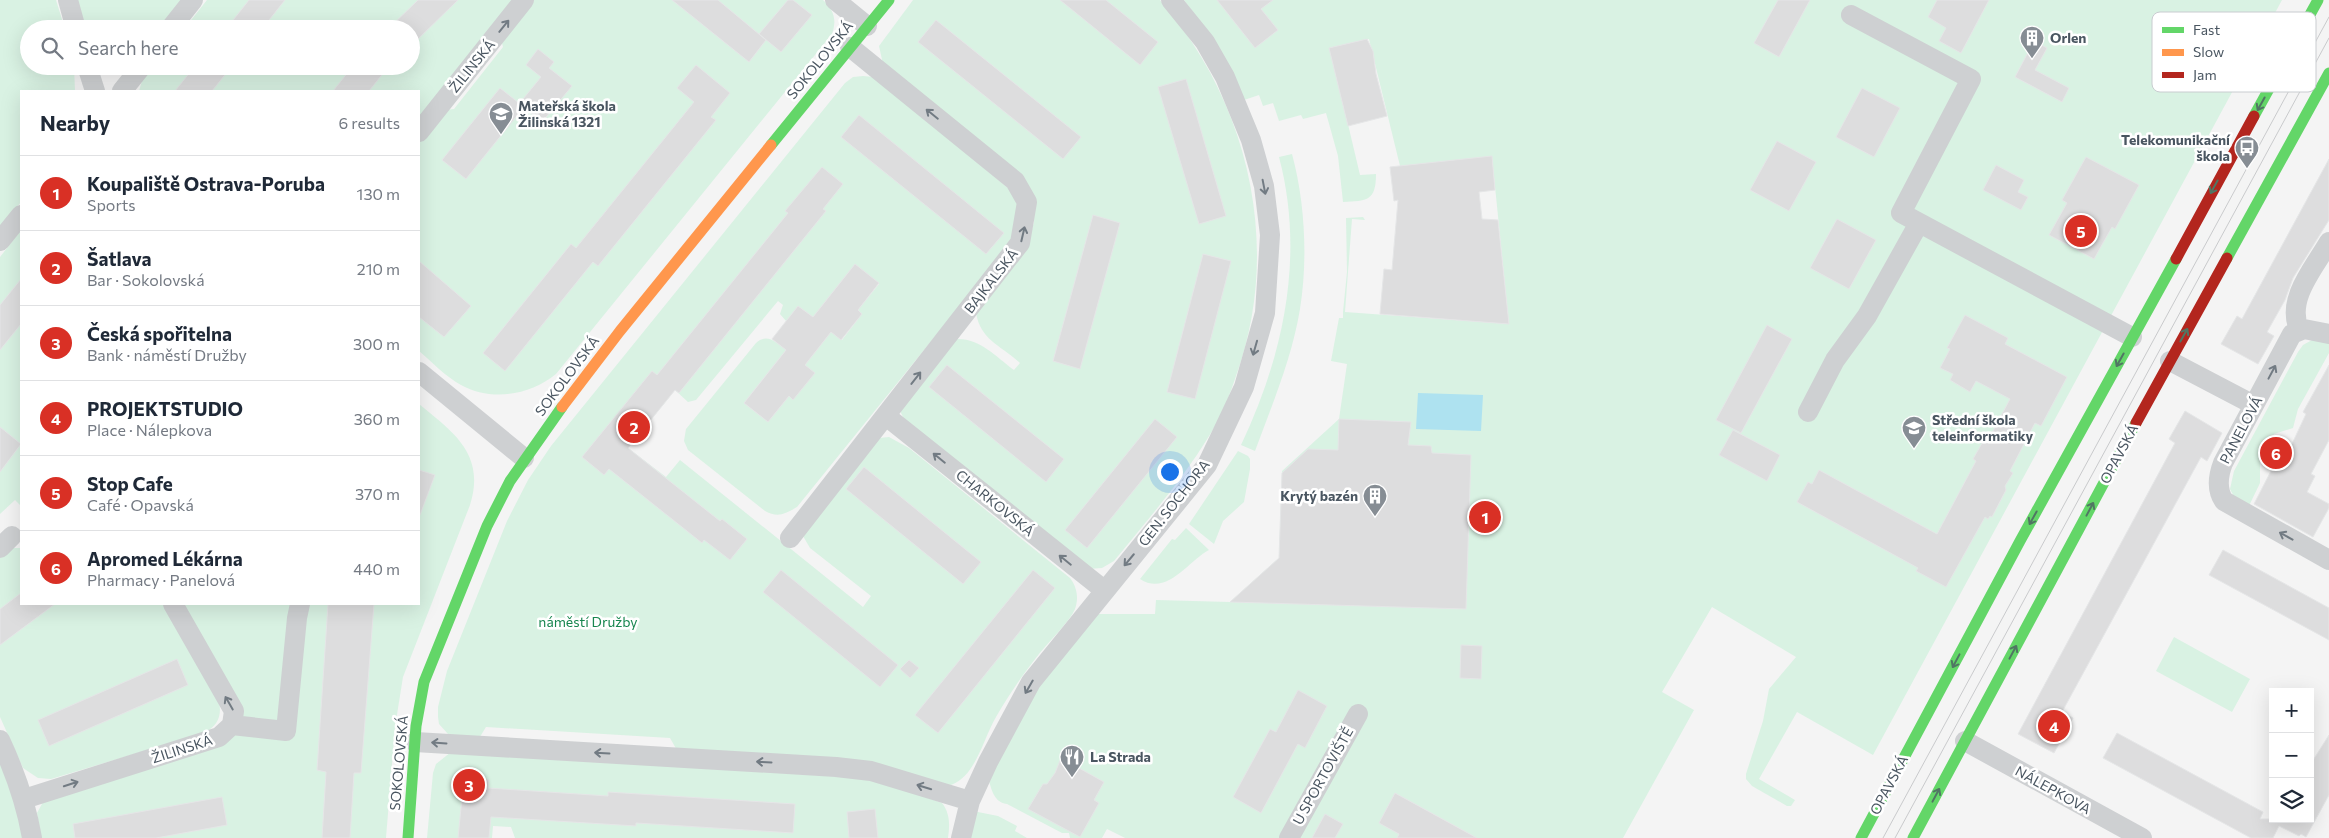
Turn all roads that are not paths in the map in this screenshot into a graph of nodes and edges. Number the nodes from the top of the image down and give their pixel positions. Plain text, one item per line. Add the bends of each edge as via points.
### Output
1 (68, 0) edge
2 (193, 0) edge
3 (524, 0) edge
4 (835, 0) edge
5 (888, 0) edge
6 (1171, 0) edge
7 (2318, 0) edge
8 (2311, 12) edge
9 (1851, 16) dead end
10 (74, 20) edge
11 (177, 20) edge
12 (868, 26) junction
13 (850, 47) junction
14 (2329, 72) edge
15 (90, 75) edge
16 (135, 75) edge
17 (95, 90) edge
18 (123, 90) edge
19 (2267, 92) edge
20 (420, 131) edge
21 (20, 216) edge
22 (1919, 223) junction
23 (0, 241) edge
24 (2329, 242) edge
25 (2299, 329) junction
26 (2325, 333) edge
27 (2132, 337) junction
28 (2170, 361) junction
29 (420, 373) edge
30 (2254, 405) junction
31 (1808, 412) dead end
32 (886, 416) junction
33 (524, 458) junction
34 (790, 538) dead end
35 (2329, 560) edge
36 (1104, 590) junction
37 (174, 605) edge
38 (300, 605) edge
39 (1358, 714) dead end
40 (232, 725) junction
41 (0, 740) edge
42 (415, 742) junction
43 (1964, 742) junction
44 (24, 799) junction
45 (970, 801) junction
46 (32, 838) edge
47 (408, 838) edge
48 (961, 838) edge
49 (1289, 838) edge
50 (1861, 838) edge
51 (1913, 838) edge
52 (2142, 838) edge

1 - 10 street
2 - 11 street
20 -> 3 street, ŽILINSKÁ
4 - 12 street
5 - 12 main road, SOKOLOVSKÁ
6 -> 36 street, GEN. SOCHORA via 1205,42 1225,77 1251,140 1264,186 1270,235 1265,313 1244,387 1208,465
7 -> 8 main road, OPAVSKÁ
9 - 22 street via 1970,79 1901,213
12 - 13 main road, SOKOLOVSKÁ
32 -> 13 street, BAJKALSKÁ via 1020,243 1027,202 1015,181
13 - 33 main road, SOKOLOVSKÁ via 620,331
28 -> 14 main road, OPAVSKÁ
15 - 17 street
16 - 18 street
19 -> 27 main road, OPAVSKÁ
21 - 23 street
22 - 27 street
22 - 31 street via 1867,316 1835,360
24 - 25 street via 2296,300 2295,319
25 - 26 street
30 -> 25 street, PANELOVÁ via 2288,340
27 -> 50 main road, OPAVSKÁ
28 - 30 street
43 -> 28 main road, OPAVSKÁ
29 - 33 street
35 -> 30 street, PANELOVÁ via 2221,497 2220,470
32 - 34 street, BAJKALSKÁ
36 -> 32 street, CHARKOVSKÁ
33 - 42 main road, SOKOLOVSKÁ via 493,512 432,659 420,696
36 -> 45 street, GEN. SOCHORA via 1031,682
40 -> 37 street via 234,710
38 - 40 street via 286,731
39 - 49 street, U SPORTOVIŠTĚ
44 -> 40 street, ŽILINSKÁ via 220,737
41 - 44 street
45 -> 42 street via 871,772 836,767
42 - 47 main road, SOKOLOVSKÁ
51 -> 43 main road, OPAVSKÁ
43 - 52 street, NÁLEPKOVA
44 - 46 street
45 - 48 street, GEN. SOCHORA

